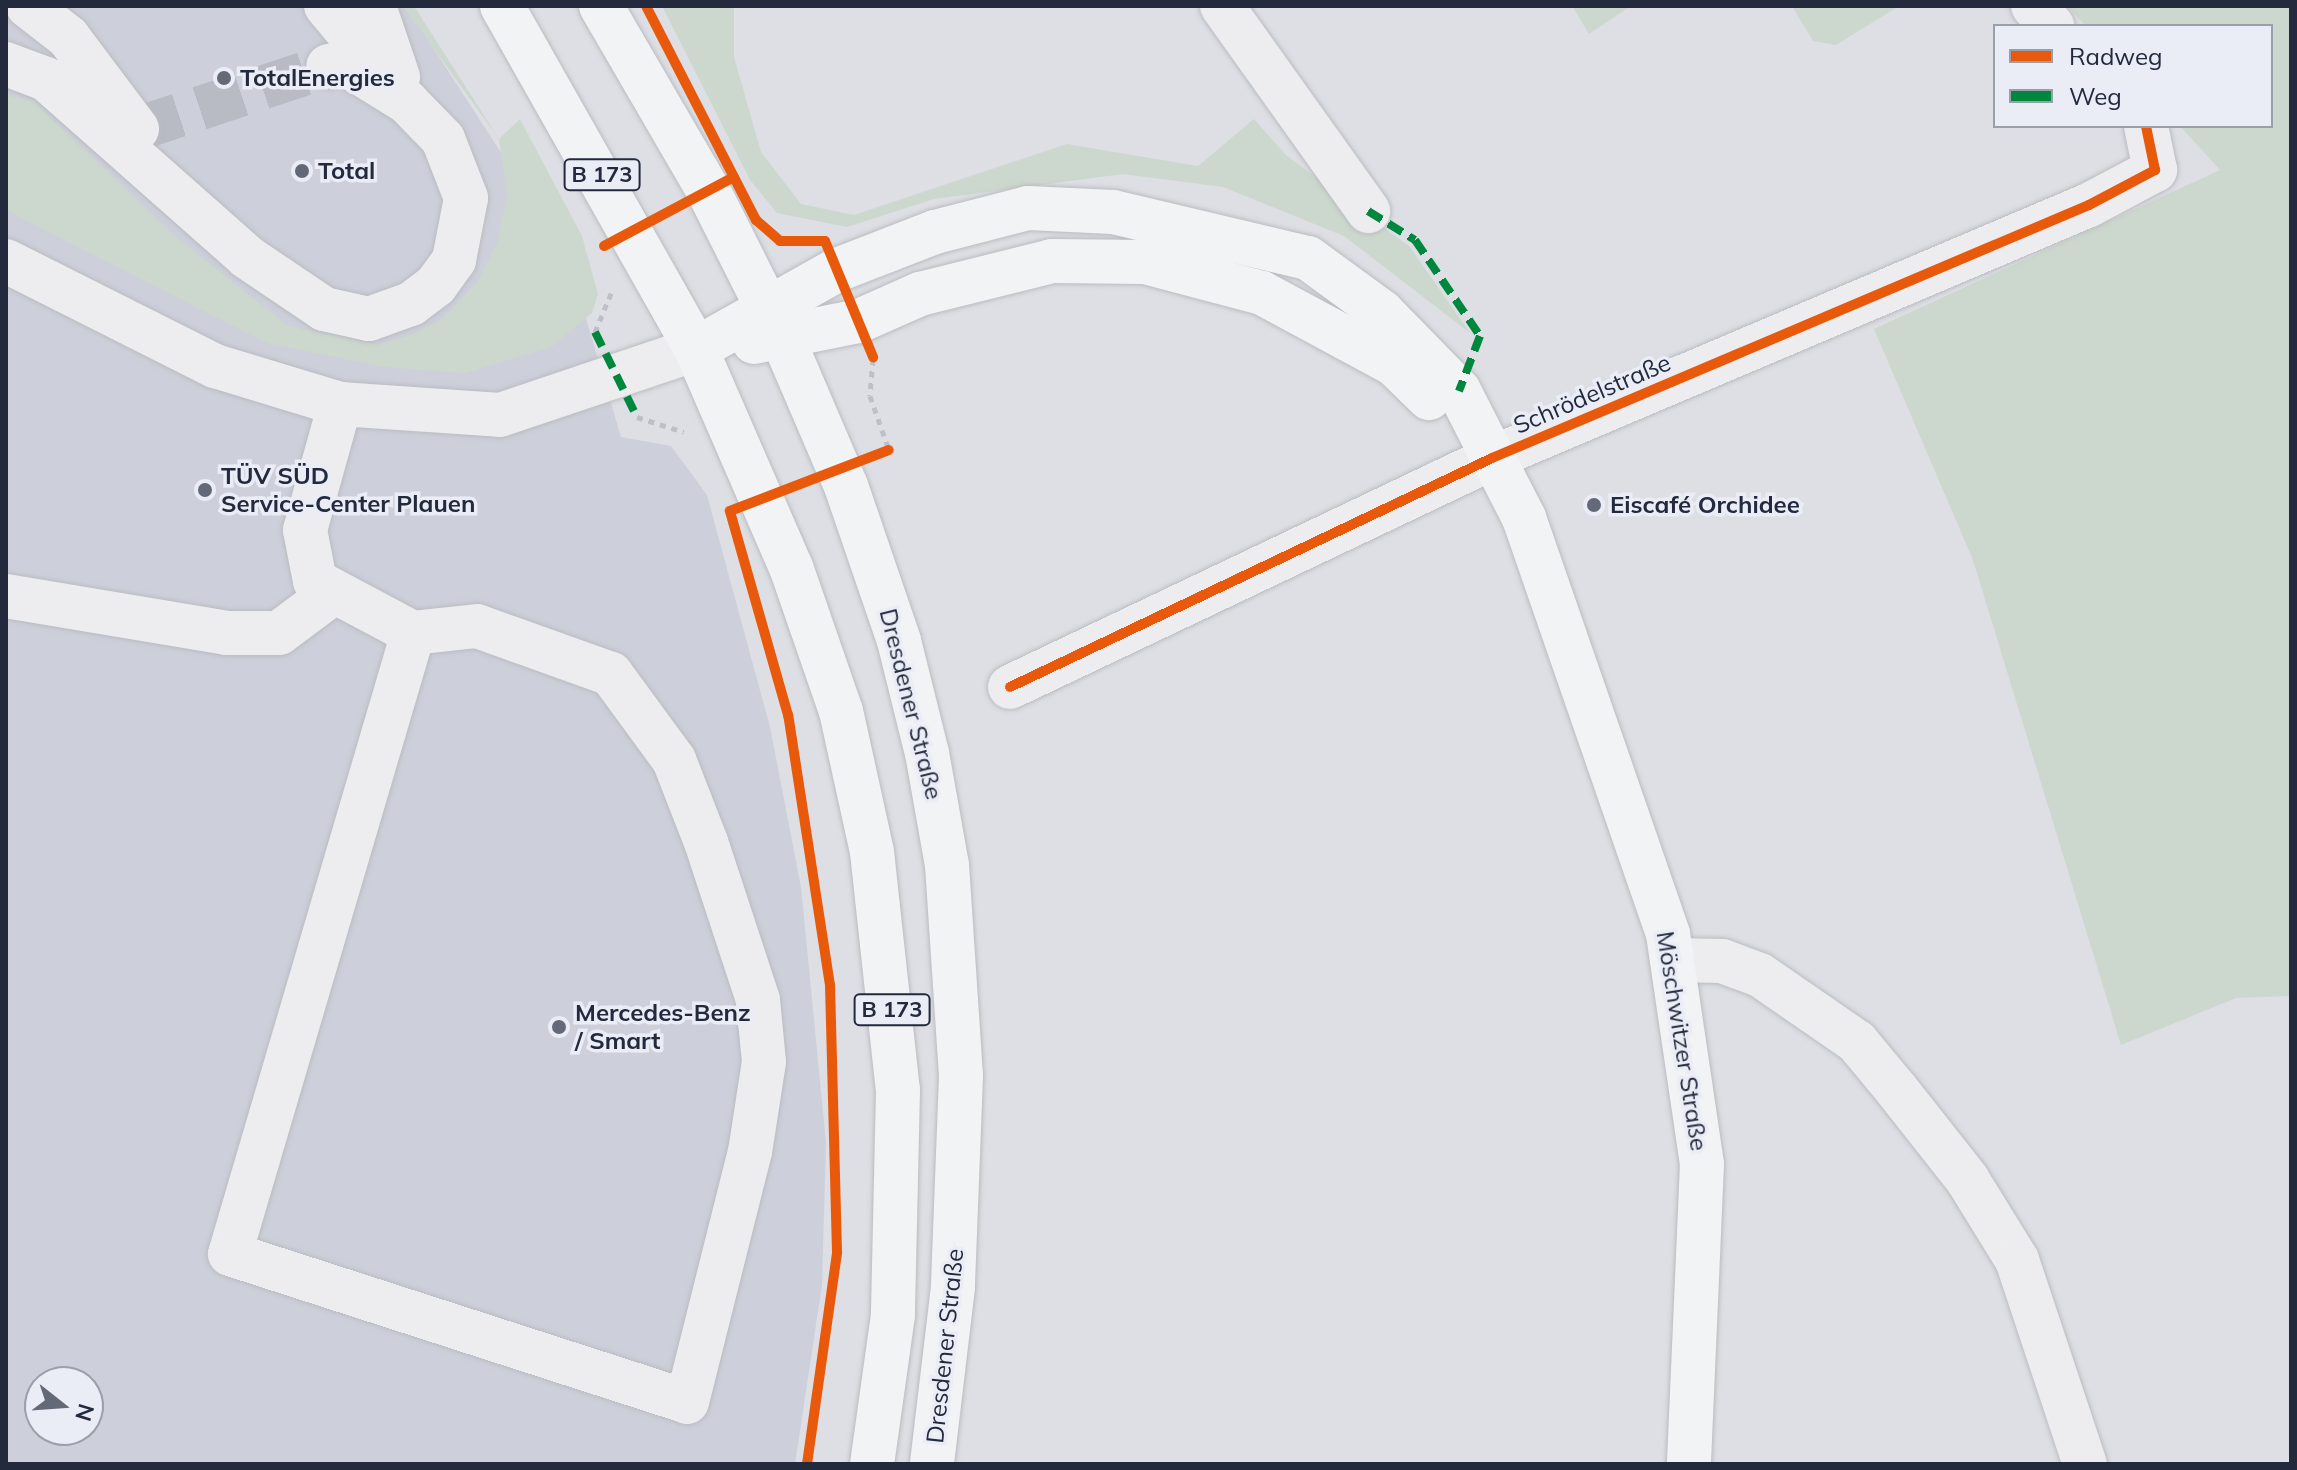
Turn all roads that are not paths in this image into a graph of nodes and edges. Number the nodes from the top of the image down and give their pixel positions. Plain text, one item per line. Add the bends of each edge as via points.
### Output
1 (28, 6) edge
2 (326, 6) edge
3 (374, 6) edge
4 (502, 6) edge
5 (601, 6) edge
6 (1222, 6) edge
7 (2033, 6) edge
8 (2050, 24) edge
9 (6, 64) edge
10 (328, 66) tunnel mouth
11 (407, 102) junction
12 (2146, 128) edge
13 (137, 129) dead end
14 (1368, 211) dead end
15 (6, 261) edge
16 (776, 322) junction
17 (696, 349) junction
18 (340, 404) junction
19 (1492, 458) junction
20 (334, 592) junction
21 (6, 596) edge
22 (413, 633) junction
23 (1010, 687) dead end
24 (1672, 960) junction
25 (872, 1464) edge
26 (932, 1464) edge
27 (1689, 1464) edge
28 (2085, 1464) edge

1 - 13 street via 68,37
2 - 11 street
3 - 11 street
4 - 17 main road, B 173
5 - 16 main road, Dresdener Straße / B 173
6 - 14 street
7 - 8 street
9 - 11 street via 46,79 247,257 324,309 369,319 411,304 436,285 464,230 460,169 443,139
10 - 11 street via 344,63
12 - 19 street, Schrödelstraße via 2155,170 2089,205
15 - 18 street via 215,366
16 - 17 main road, Möschwitzer Straße
16 - 19 main road, Möschwitzer Straße via 859,321 979,277 1052,261 1145,262 1262,293 1394,364
16 - 19 main road, Möschwitzer Straße via 855,262 1028,208 1113,212 1308,258 1382,312 1459,391
16 - 26 main road, Dresdener Straße / B 173 via 840,469 899,641 947,865 958,977 959,1179
17 - 18 street via 500,415
17 - 25 main road, B 173 via 791,567 841,711 872,852 898,1106 893,1315
18 - 20 street via 305,530 315,581
19 - 23 street, Schrödelstraße
19 - 24 main road, Möschwitzer Straße via 1524,518
20 - 21 street via 279,633 226,633
20 - 22 street
22 - 22 street via 230,1254 687,1402 750,1152 764,1062 758,1000 706,842 674,760 611,674 477,626
24 - 27 main road, Möschwitzer Straße via 1702,1164
24 - 28 street via 1722,961 1760,975 1857,1042 1896,1089 1967,1179 2017,1260

